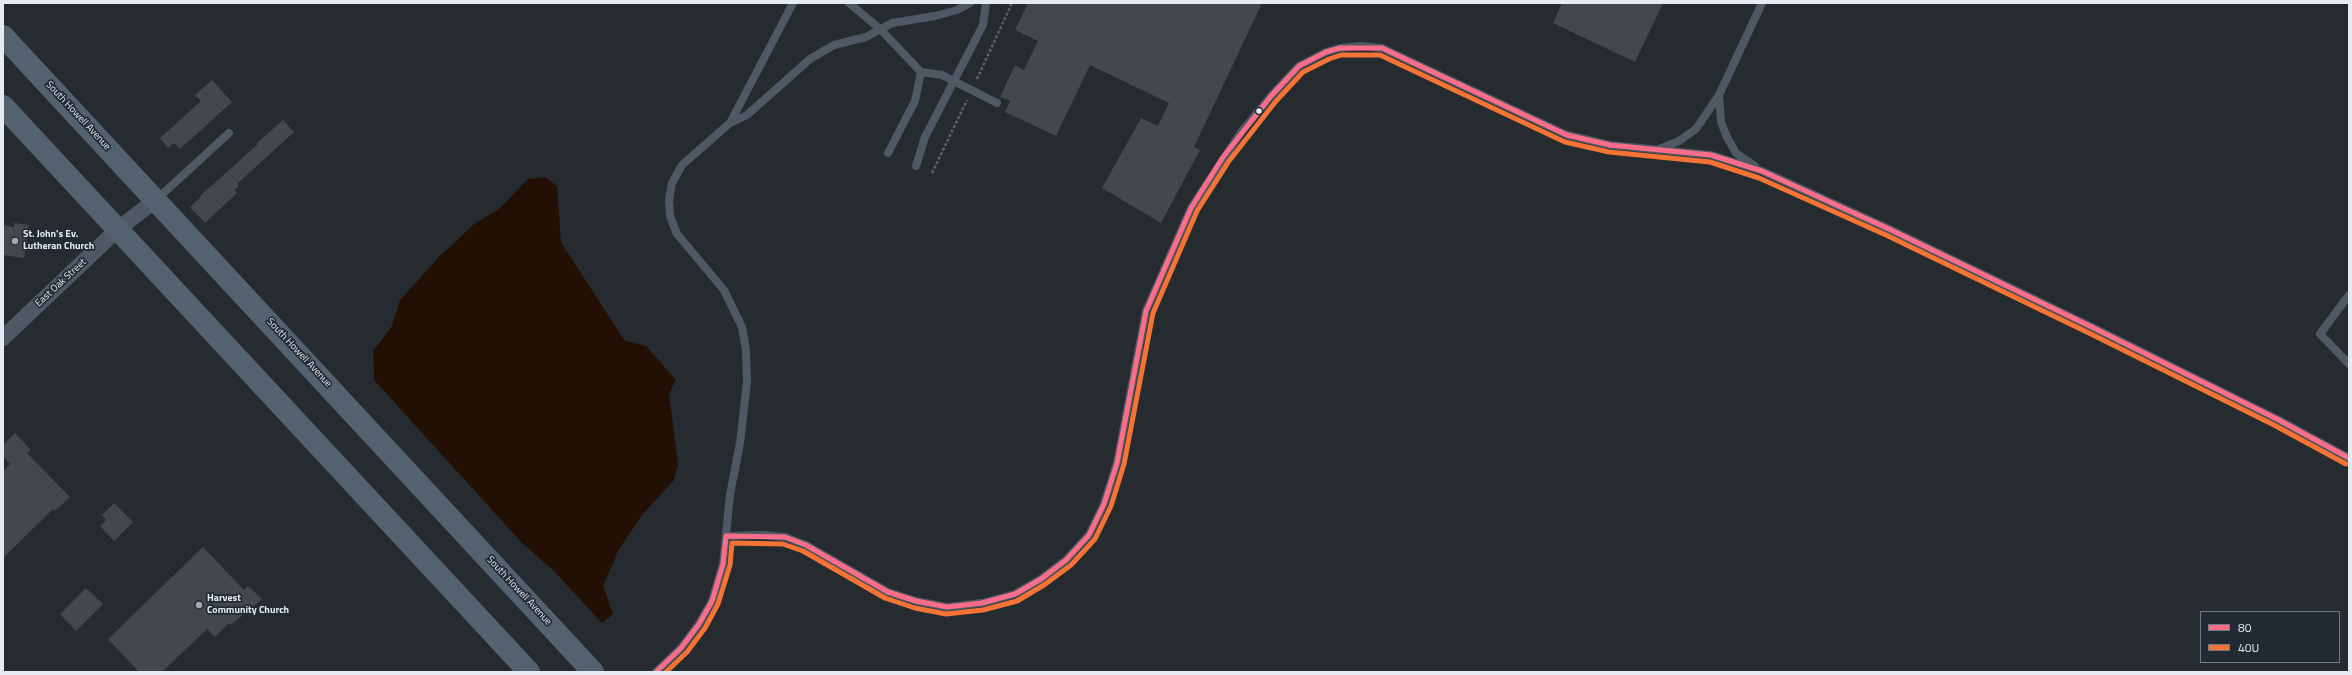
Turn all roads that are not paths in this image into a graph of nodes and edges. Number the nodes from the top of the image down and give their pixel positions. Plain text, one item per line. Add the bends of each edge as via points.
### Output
1 (793, 3) edge
2 (849, 3) edge
3 (970, 3) edge
4 (986, 3) edge
5 (1762, 3) edge
6 (880, 29) junction
7 (3, 36) edge
8 (921, 72) junction
9 (953, 81) junction
10 (1719, 95) junction
11 (997, 103) dead end
12 (3, 106) edge
13 (730, 123) junction
14 (229, 133) dead end
15 (1658, 150) junction
16 (888, 153) dead end
17 (916, 166) dead end
18 (1762, 171) junction
19 (156, 199) junction
20 (118, 229) junction
21 (2349, 295) edge
22 (3, 338) edge
23 (2349, 364) edge
24 (2349, 458) edge
25 (726, 536) junction
26 (529, 672) edge
27 (593, 672) edge
28 (656, 672) edge

1 - 13 lane
2 - 6 lane
3 - 6 lane via 957,10 892,23
4 - 9 lane via 983,26
5 - 10 lane
6 - 8 lane
6 - 13 lane via 866,37 834,45 810,59 747,114
7 - 19 main road, South Howell Avenue
8 - 9 lane via 942,75
8 - 16 lane via 915,101
9 - 11 lane
9 - 17 lane via 925,137
10 - 15 lane via 1696,129 1679,141
10 - 18 lane via 1721,122 1736,153
12 - 20 main road
13 - 25 lane via 682,165 672,183 669,200 670,216 678,234 724,290 742,326 747,382
14 - 19 lane
15 - 18 lane via 1711,155
15 - 25 lane via 1610,145 1567,135 1382,48 1361,46 1326,52 1299,66 1271,96 1223,157 1191,208 1146,311 1117,463 1104,504 1089,535 1066,560 1015,594 982,603 947,607 888,592 806,545 785,537
18 - 24 lane via 2096,329 2277,419
19 - 20 street, East Oak Street
19 - 27 main road, South Howell Avenue
20 - 22 street, East Oak Street
20 - 26 main road
21 - 23 lane via 2320,334
25 - 28 lane via 723,564 712,601 700,624 681,648

